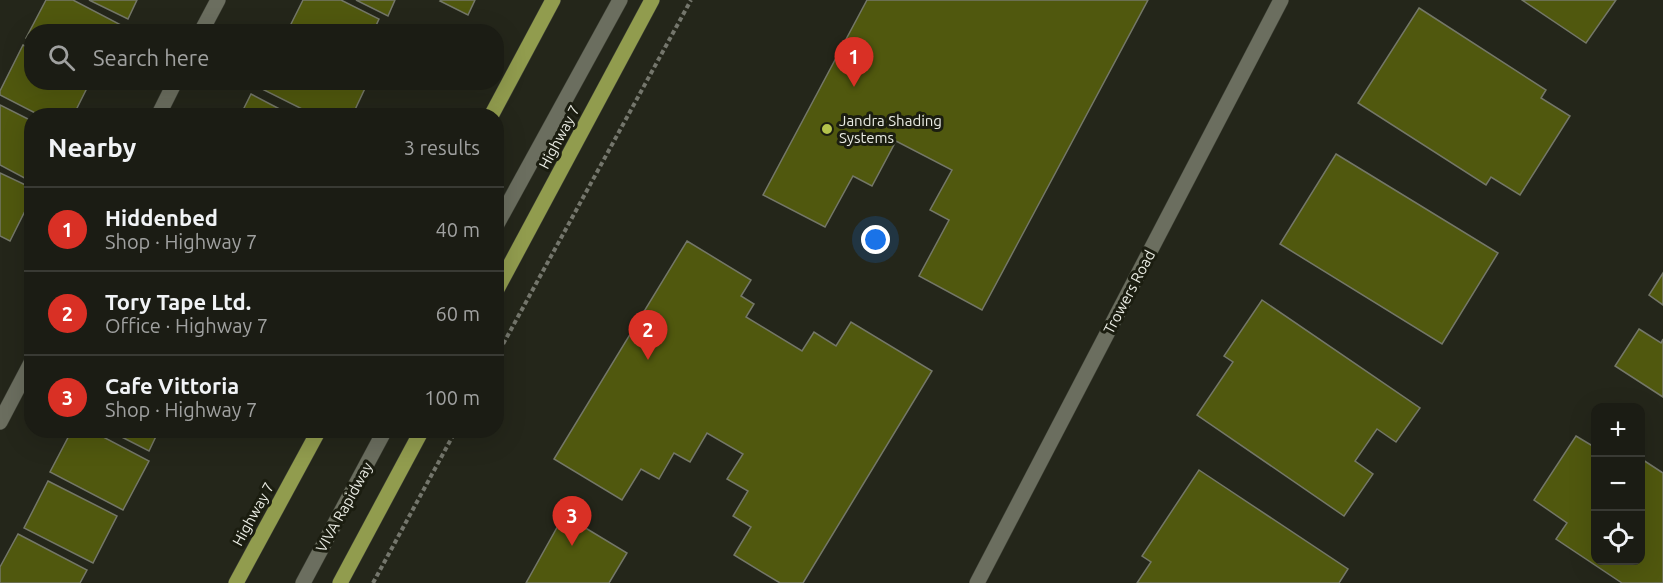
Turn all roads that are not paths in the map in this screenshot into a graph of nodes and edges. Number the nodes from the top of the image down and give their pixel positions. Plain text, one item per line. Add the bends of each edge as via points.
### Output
1 (218, 0) edge
2 (554, 0) edge
3 (620, 0) edge
4 (652, 0) edge
5 (1281, 0) edge
6 (205, 24) edge
7 (171, 90) edge
8 (162, 108) edge
9 (495, 108) edge
10 (504, 211) edge
11 (504, 276) edge
12 (24, 376) edge
13 (0, 422) edge
14 (315, 438) edge
15 (381, 438) edge
16 (418, 438) edge
17 (236, 583) edge
18 (303, 583) edge
19 (340, 583) edge
20 (977, 583) edge

1 - 6 street
2 - 9 main road
3 - 10 street
4 - 11 main road, Highway 7
5 - 20 street, Trowers Road
7 - 8 street
12 - 13 street
14 - 17 main road, Highway 7
15 - 18 street, VIVA Rapidway
16 - 19 main road

